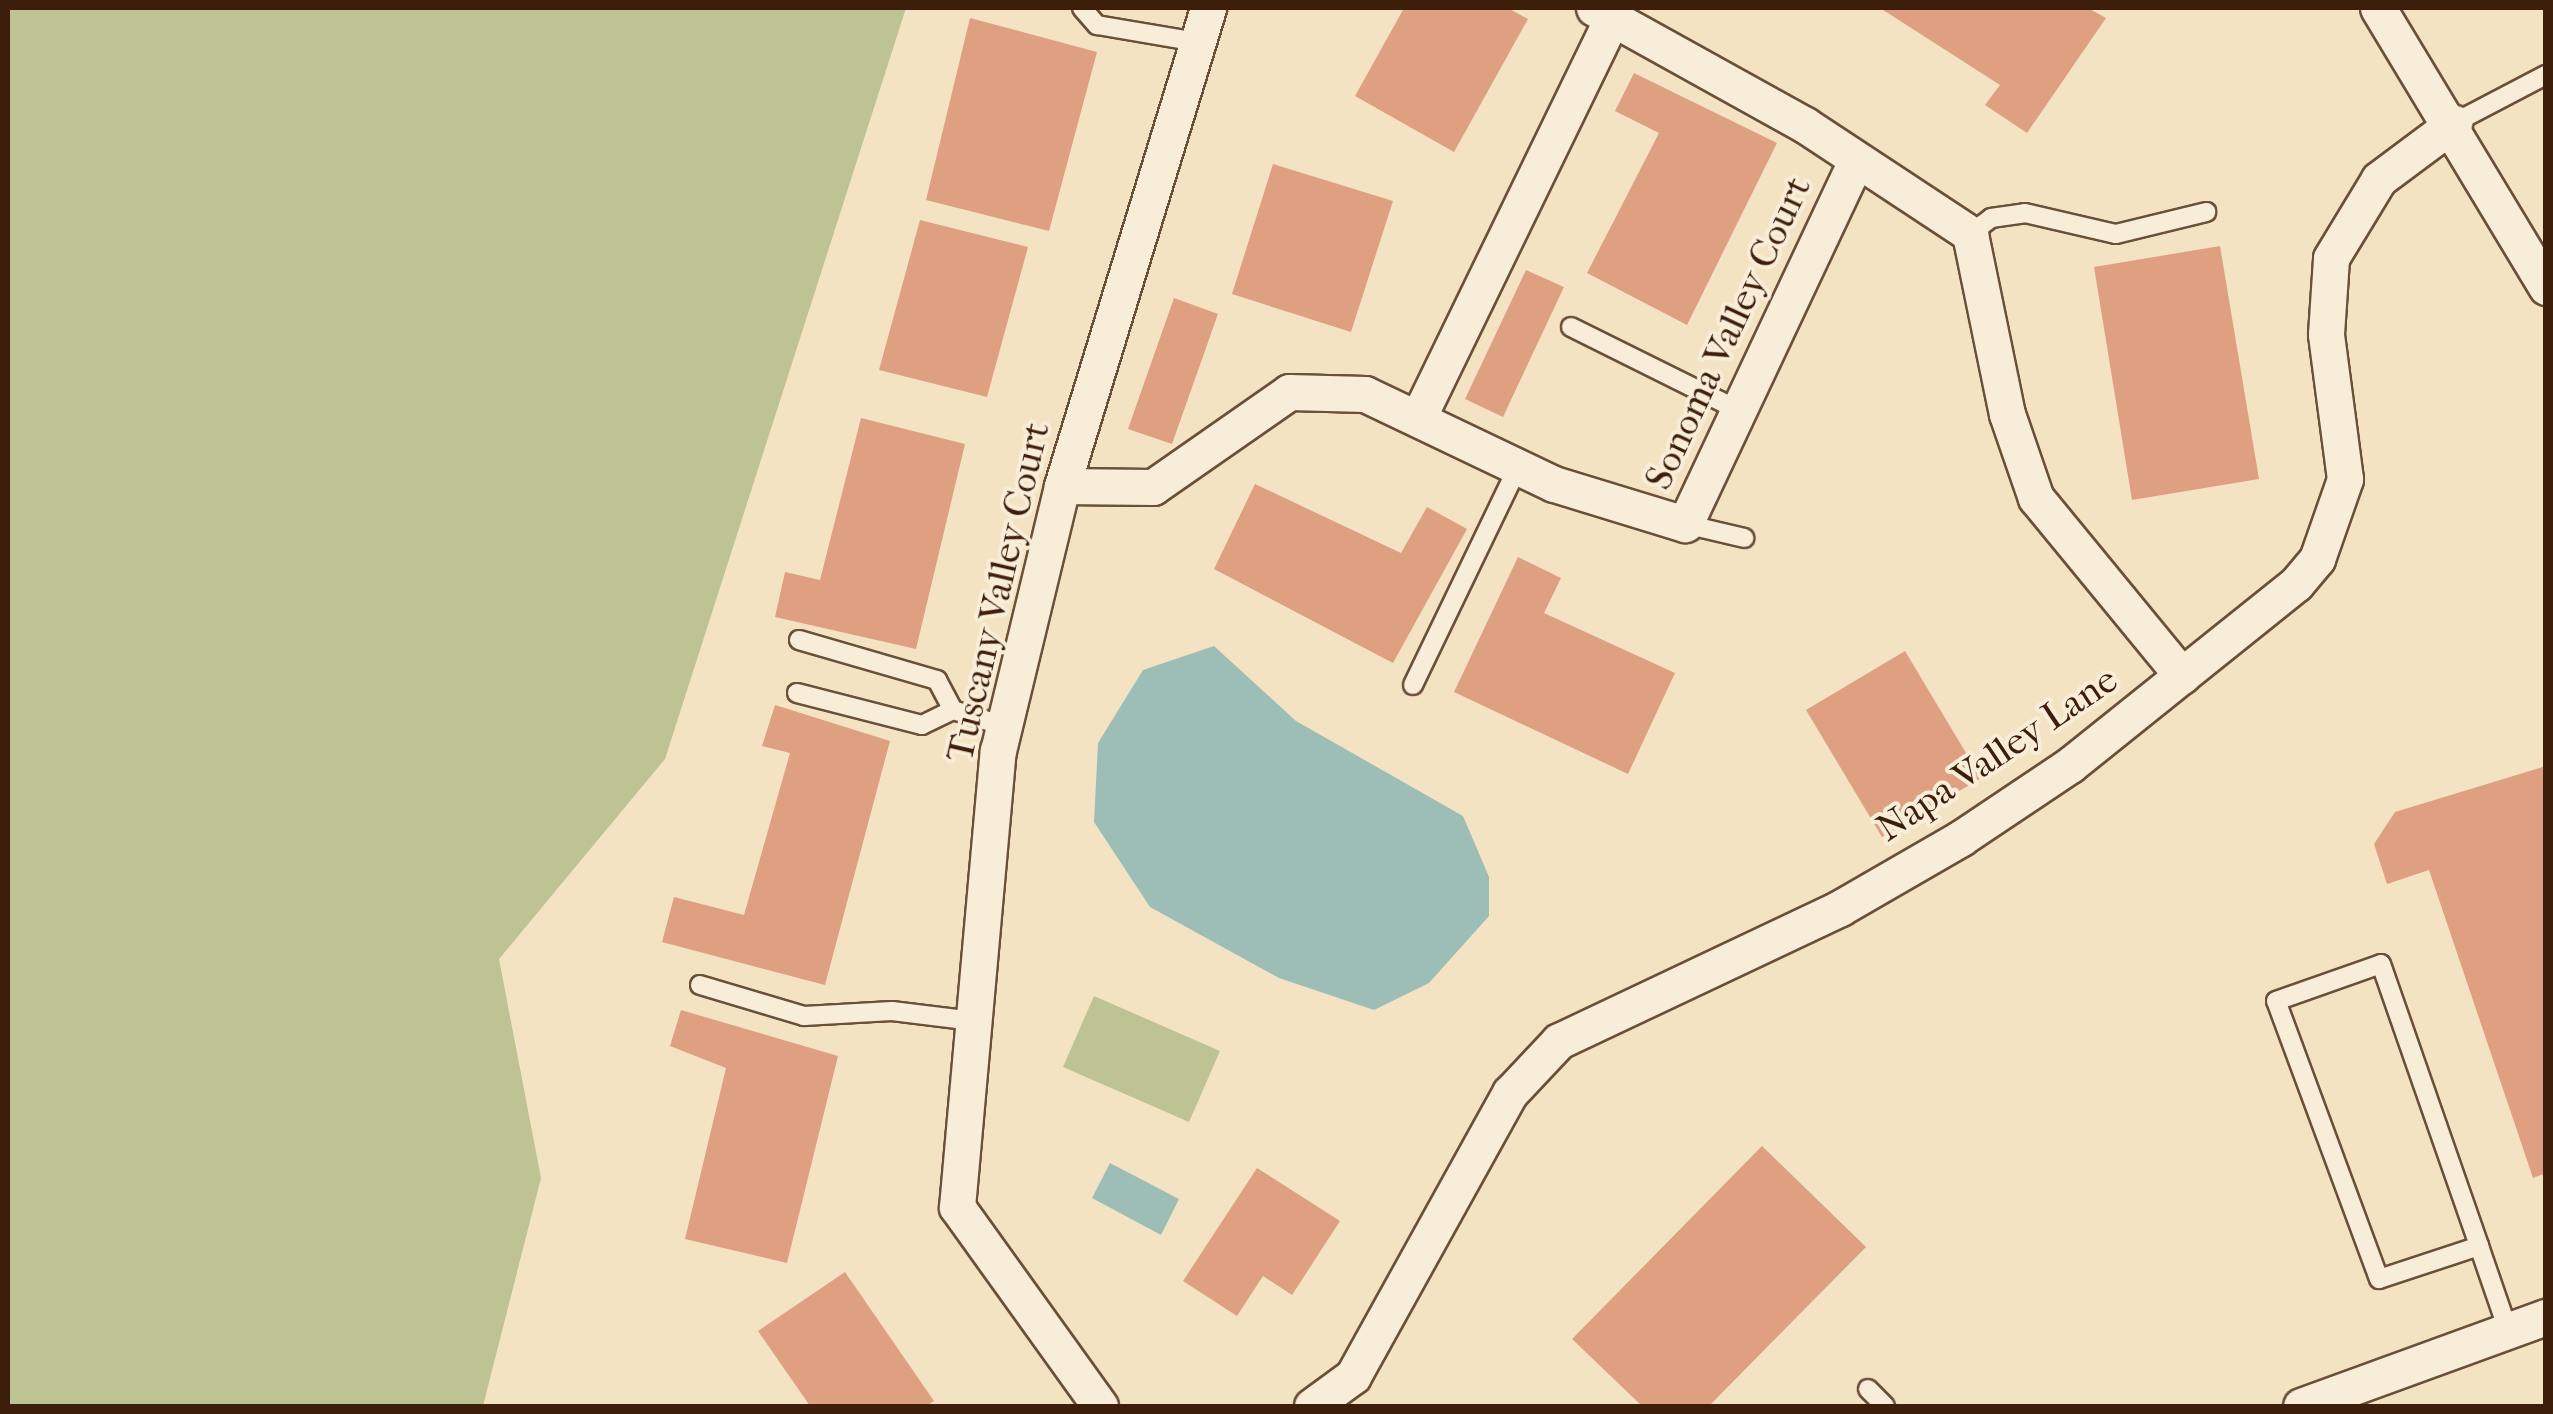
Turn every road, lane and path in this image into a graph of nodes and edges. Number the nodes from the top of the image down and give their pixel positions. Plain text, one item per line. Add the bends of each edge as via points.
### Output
1 (1082, 8) edge
2 (1208, 8) edge
3 (2378, 8) edge
4 (1603, 13) edge
5 (1197, 42) junction
6 (2546, 74) edge
7 (2454, 123) junction
8 (1856, 161) junction
9 (2206, 212) dead end
10 (1970, 234) junction
11 (2546, 288) edge
12 (1572, 327) dead end
13 (1736, 409) junction
14 (1418, 418) junction
15 (1519, 466) junction
16 (1062, 486) junction
17 (1684, 524) junction
18 (1744, 538) dead end
19 (799, 640) dead end
20 (2182, 676) junction
21 (1413, 684) dead end
22 (798, 693) dead end
23 (952, 710) junction
24 (1004, 726) junction
25 (700, 985) dead end
26 (973, 1021) junction
27 (2479, 1246) junction
28 (2546, 1317) edge
29 (2508, 1330) junction
30 (1868, 1389) dead end
31 (1100, 1406) edge
32 (1312, 1406) edge
33 (1885, 1406) edge
34 (2301, 1406) edge

1 - 5 lane via 1097,25
2 - 5 street, Tuscany Valley Court
3 - 7 street
4 - 8 street
4 - 14 street
5 - 16 street, Tuscany Valley Court
6 - 7 lane, Napa Valley Lane
7 - 11 street
7 - 20 street, Napa Valley Lane via 2378,179 2331,258 2326,334 2345,479 2317,559
8 - 10 street
8 - 13 street, Sonoma Valley Court
9 - 10 lane via 2116,234 2025,212 1991,218
10 - 20 street via 2007,414 2036,498
12 - 13 lane
13 - 17 street, Sonoma Valley Court
14 - 15 street, Sonoma Valley Court
14 - 16 street, Sonoma Valley Court via 1365,394 1288,392 1154,488
15 - 17 street, Sonoma Valley Court
15 - 21 lane
16 - 24 street, Tuscany Valley Court
17 - 18 lane
19 - 23 lane via 937,680
20 - 32 street, Napa Valley Lane via 1960,838 1840,908 1559,1041 1510,1093 1353,1376
22 - 23 lane via 922,725
23 - 24 lane
24 - 26 street, Tuscany Valley Court
25 - 26 lane via 804,1016 892,1011
26 - 31 street, Tuscany Valley Court via 957,1208
27 - 27 lane via 2380,964 2276,1002 2379,1279
27 - 29 lane
28 - 29 street
29 - 34 street
30 - 33 lane

